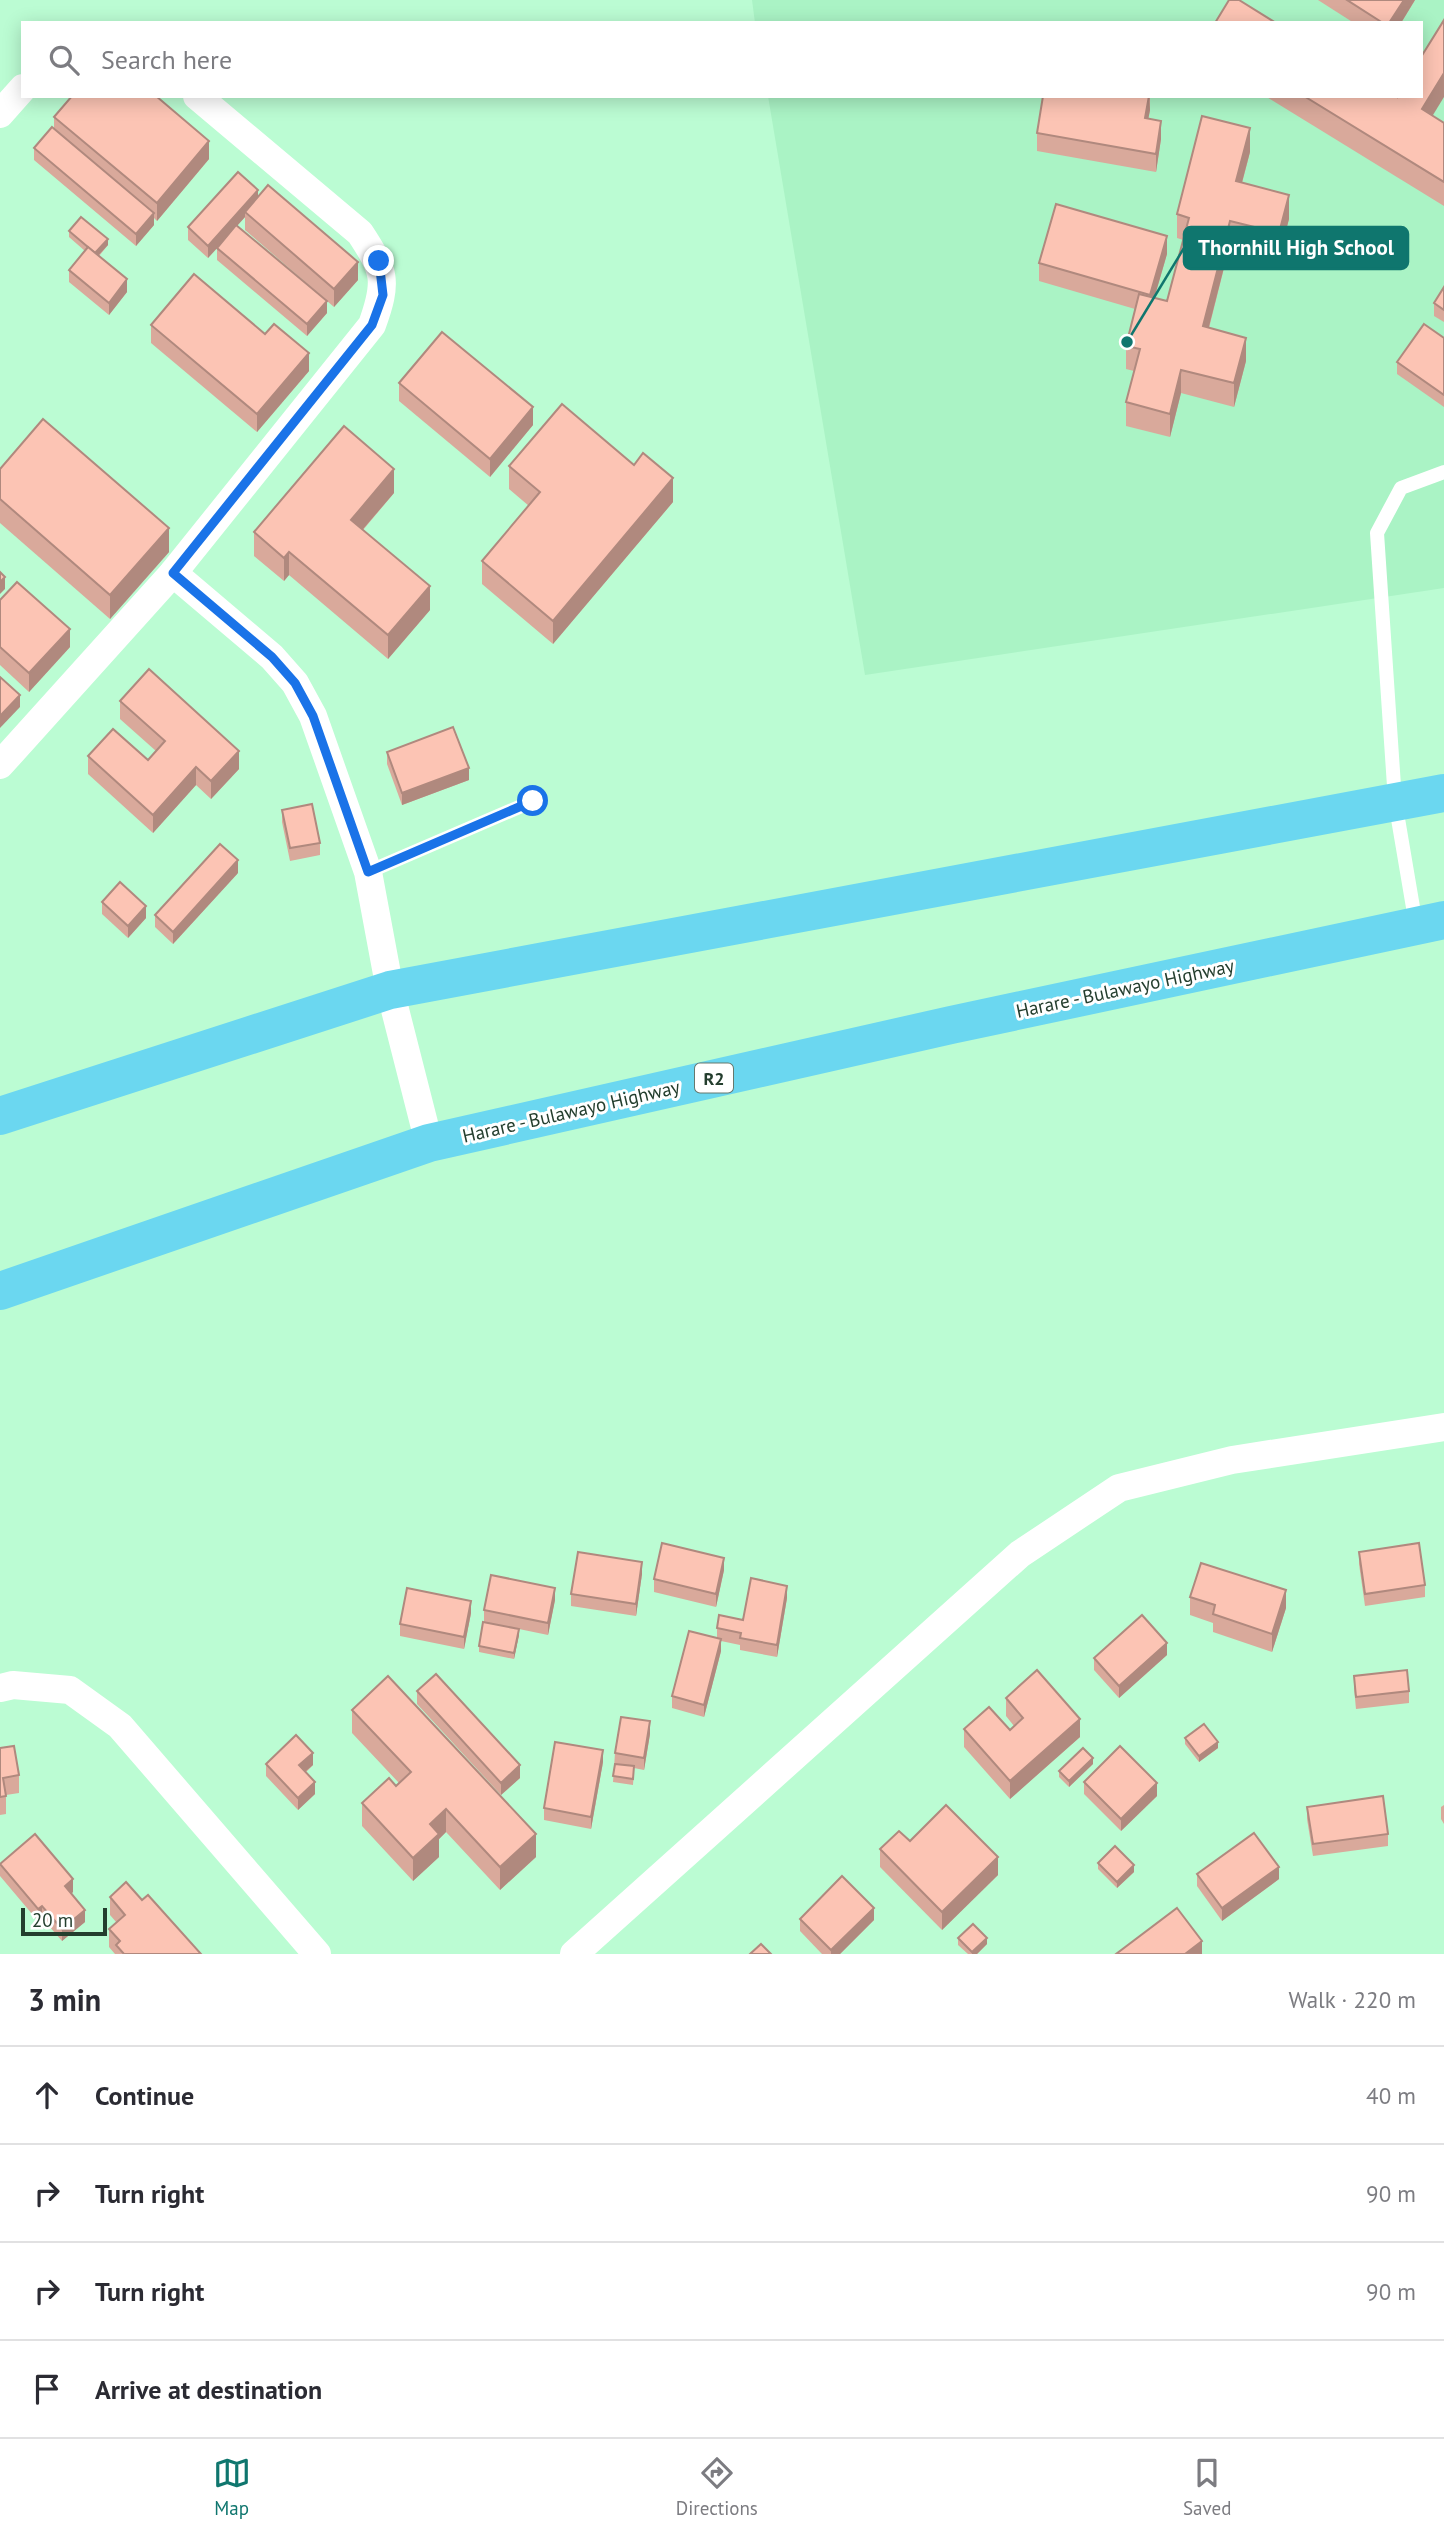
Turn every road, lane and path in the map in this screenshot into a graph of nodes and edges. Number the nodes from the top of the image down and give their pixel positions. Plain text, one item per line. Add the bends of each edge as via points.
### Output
1 (21, 90) edge
2 (199, 98) edge
3 (0, 114) edge
4 (1444, 471) edge
5 (173, 573) junction
6 (0, 765) edge
7 (1444, 793) edge
8 (533, 801) dead end
9 (1395, 801) junction
10 (368, 872) junction
11 (1430, 923) edge
12 (390, 990) junction
13 (0, 1115) edge
14 (429, 1143) junction
15 (0, 1291) edge
16 (1444, 1427) edge
17 (0, 1688) edge
18 (317, 1954) edge
19 (575, 1954) edge

1 - 3 street
2 - 5 street via 360,233 379,261 383,295 372,325
4 - 9 lane via 1401,488 1377,533
5 - 6 street
5 - 10 street via 272,657 295,683 313,716
7 - 9 highway
8 - 10 lane
9 - 11 lane
9 - 12 highway
10 - 12 street
11 - 14 highway, Harare - Bulawayo Highway / R2
12 - 13 highway
12 - 14 street
14 - 15 highway, Harare - Bulawayo Highway / R2
16 - 19 street via 1232,1460 1119,1488 1020,1554
17 - 18 street via 70,1690 120,1726

